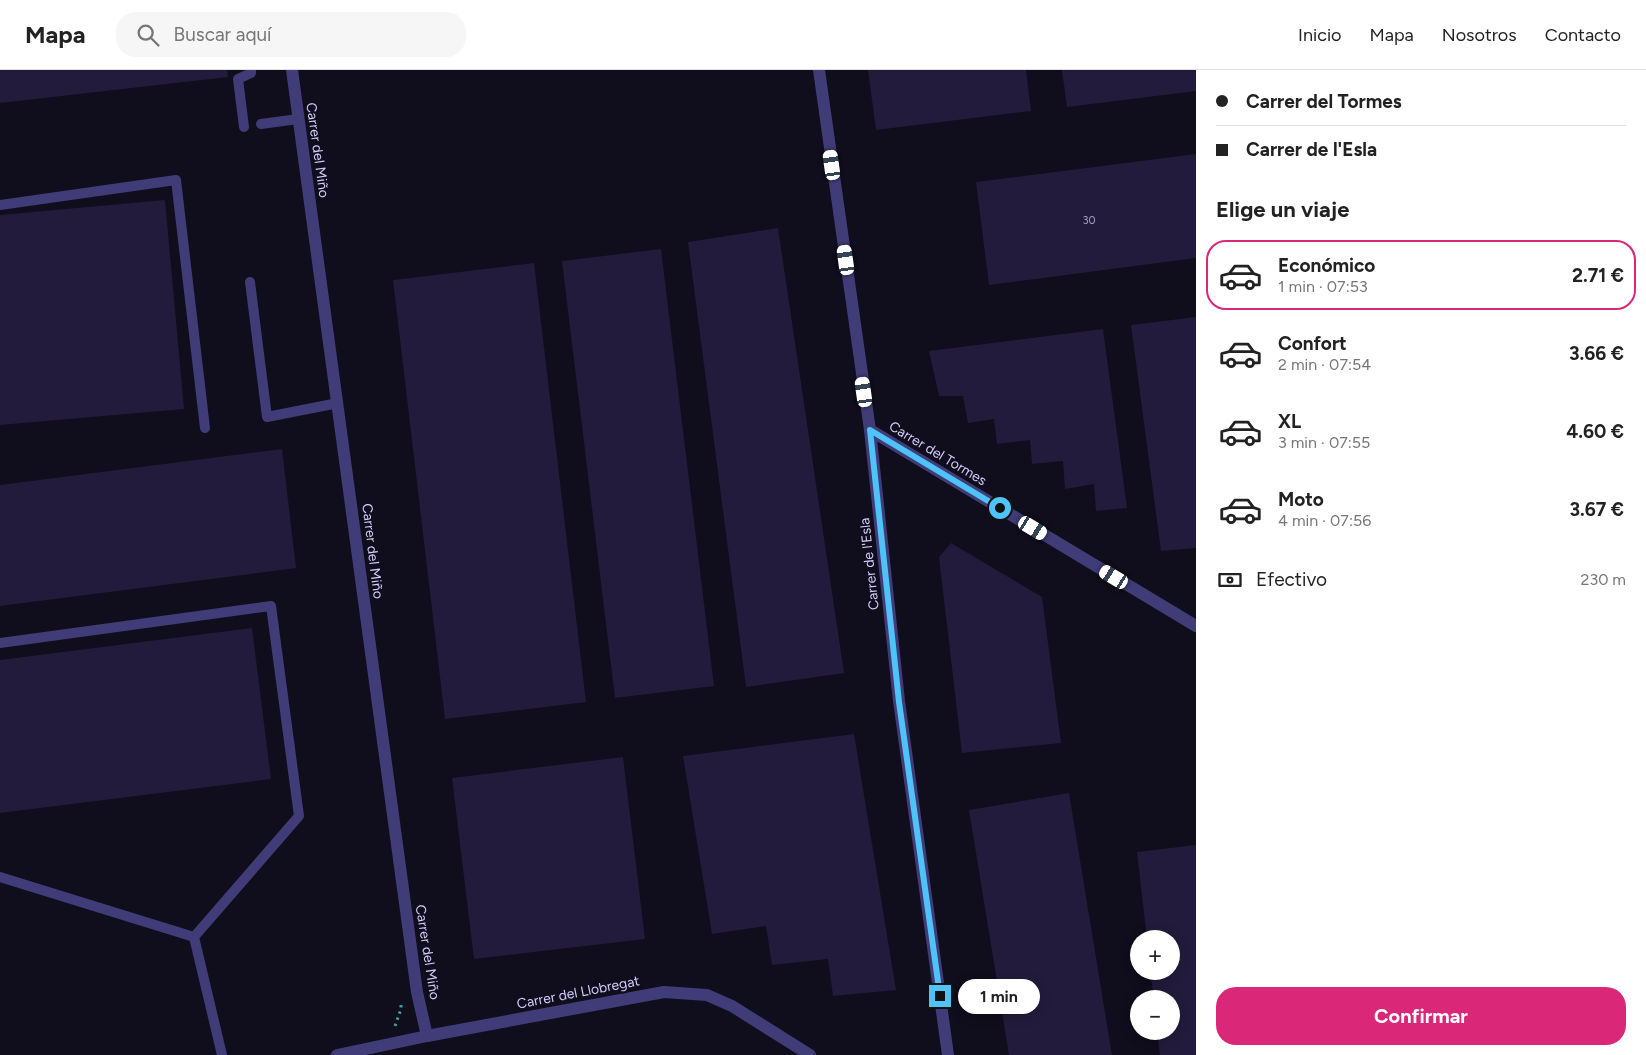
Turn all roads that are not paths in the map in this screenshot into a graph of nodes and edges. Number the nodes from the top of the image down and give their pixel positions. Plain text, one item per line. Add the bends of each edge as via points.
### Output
1 (251, 70) edge
2 (292, 70) edge
3 (819, 70) edge
4 (298, 119) junction
5 (261, 124) dead end
6 (244, 126) dead end
7 (0, 205) edge
8 (250, 282) dead end
9 (338, 403) junction
10 (205, 428) dead end
11 (870, 430) junction
12 (1196, 626) edge
13 (0, 643) edge
14 (0, 877) edge
15 (194, 938) junction
16 (427, 1036) junction
17 (222, 1055) edge
18 (337, 1055) edge
19 (810, 1055) edge
20 (948, 1055) edge

1 - 6 lane via 238,79
2 - 4 street, Carrer del Miño
3 - 11 street, Carrer de l'Esla
4 - 5 lane
4 - 9 street, Carrer del Miño
7 - 10 lane via 176,180
8 - 9 lane via 267,417
9 - 16 street, Carrer del Miño via 417,992
11 - 12 street, Carrer del Tormes
11 - 20 street, Carrer de l'Esla via 899,702
13 - 15 lane via 271,606 299,816
14 - 15 lane
15 - 17 lane
16 - 18 street, Carrer del Llobregat
16 - 19 street, Carrer del Llobregat via 664,992 707,995 732,1006

